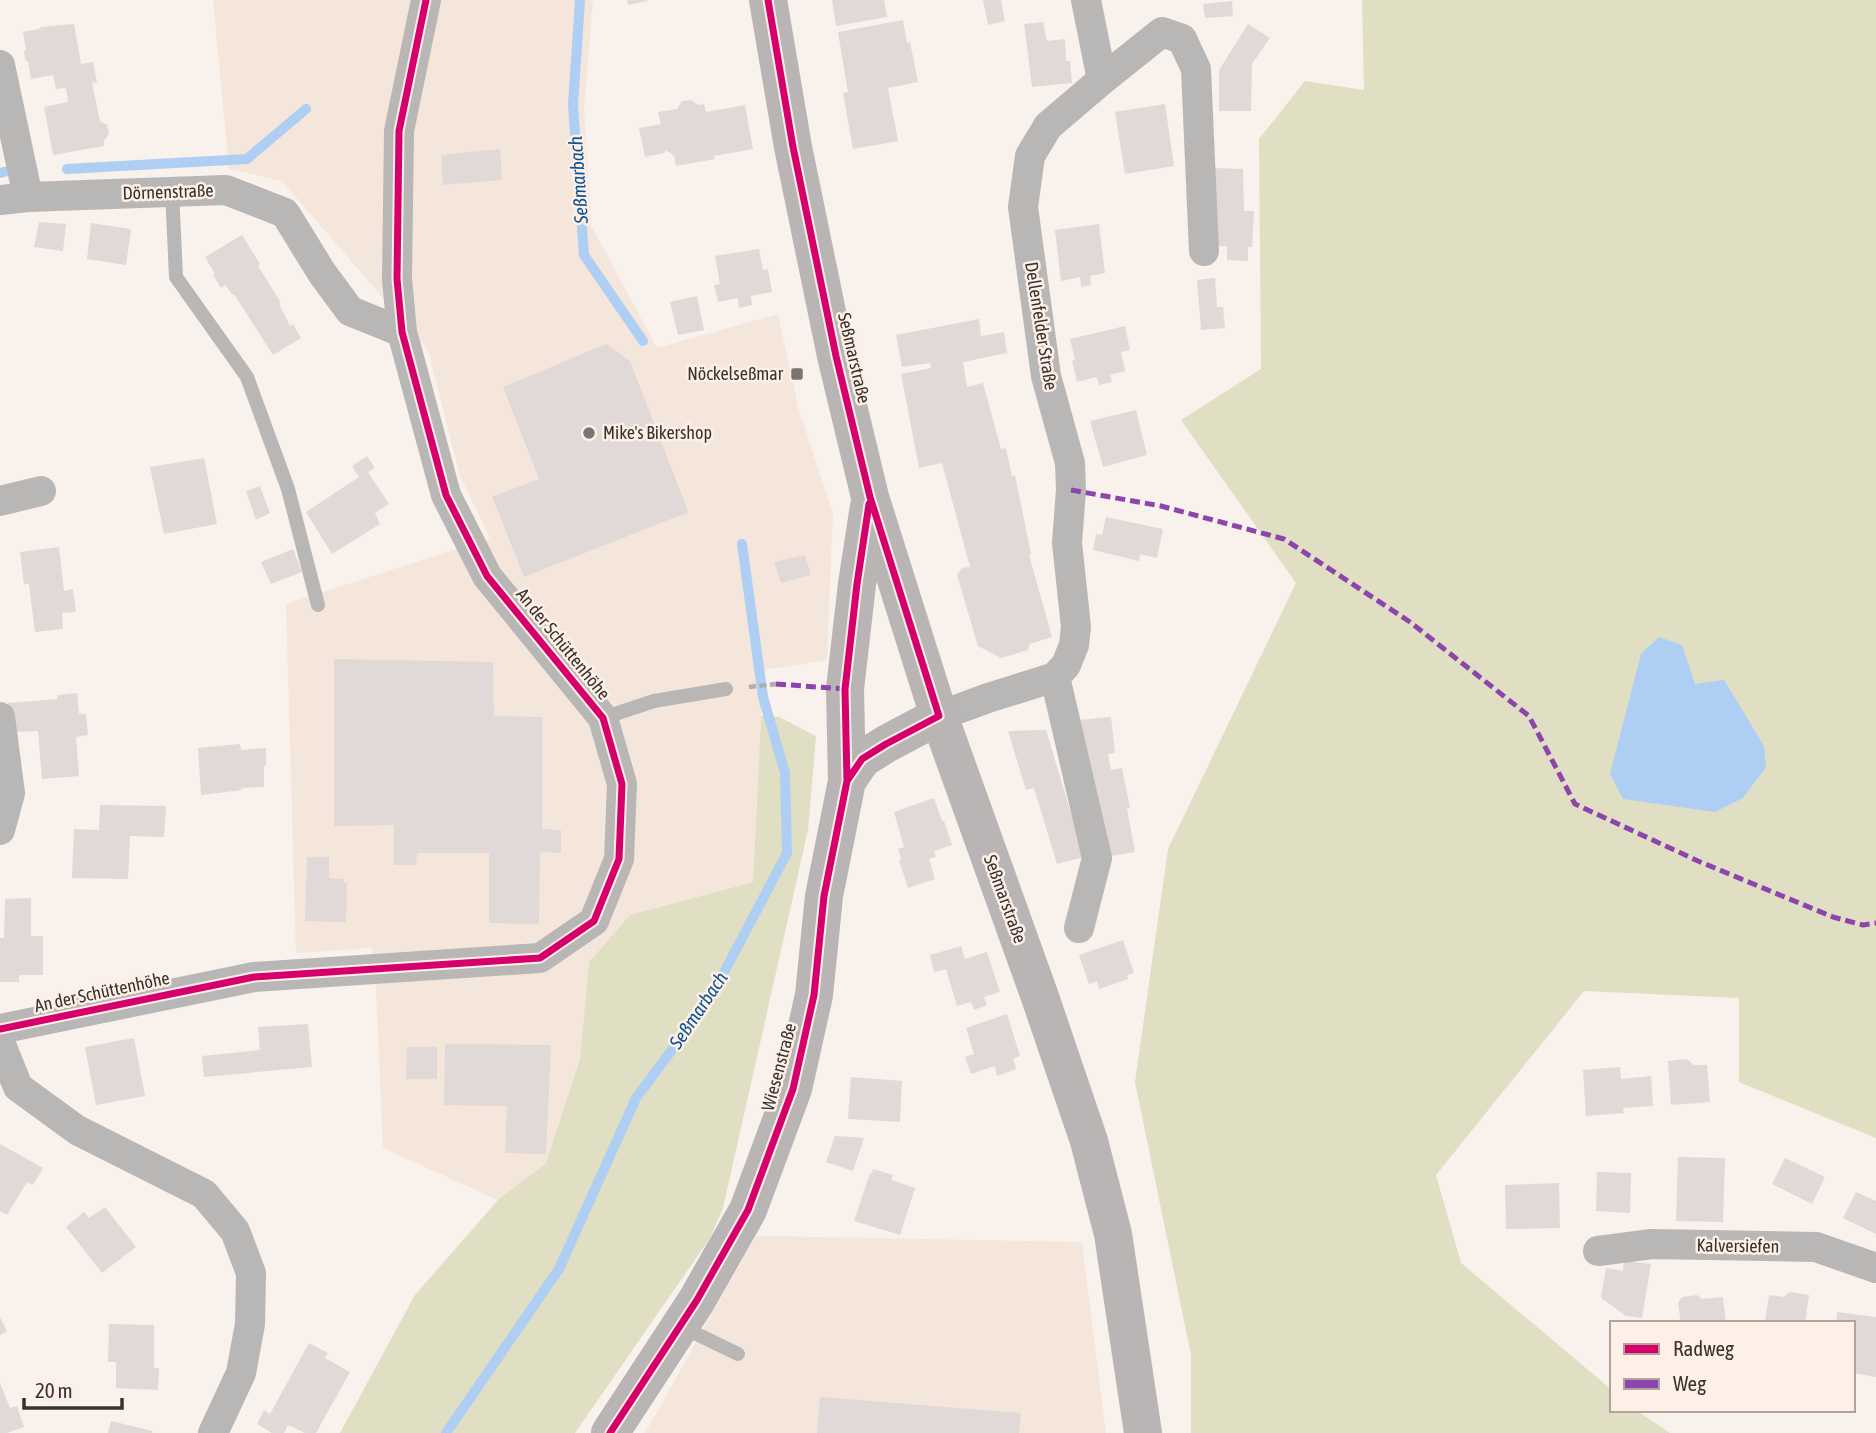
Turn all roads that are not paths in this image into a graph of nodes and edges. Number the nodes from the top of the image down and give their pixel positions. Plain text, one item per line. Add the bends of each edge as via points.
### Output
1 (426, 0) edge
2 (768, 0) edge
3 (1086, 0) edge
4 (0, 65) edge
5 (1102, 80) junction
6 (172, 191) junction
7 (14, 199) edge
8 (1204, 251) dead end
9 (402, 332) junction
10 (41, 491) dead end
11 (870, 497) junction
12 (0, 501) edge
13 (318, 605) dead end
14 (1055, 677) junction
15 (726, 689) dead end
16 (939, 716) junction
17 (0, 717) edge
18 (603, 718) junction
19 (847, 781) junction
20 (0, 831) edge
21 (1079, 929) dead end
22 (0, 1029) edge
23 (0, 1042) edge
24 (1598, 1251) dead end
25 (1876, 1268) edge
26 (679, 1325) junction
27 (738, 1354) dead end
28 (214, 1433) edge
29 (610, 1433) edge
30 (1143, 1433) edge

1 - 9 street, An der Schüttenhöhe via 399,131 397,279
2 - 11 main road, Seßmarstraße via 817,265
3 - 5 street
4 - 7 street
5 - 8 street, Dellenfelder Straße via 1162,32 1182,39 1196,69
5 - 14 street, Dellenfelder Straße via 1048,126 1030,156 1023,207 1046,376 1070,463 1067,543 1076,627 1066,665
6 - 7 street, Dörnenstraße
6 - 9 street, Dörnenstraße via 226,190 285,213 350,311
6 - 13 lane via 176,277 247,377 288,489
9 - 18 street, An der Schüttenhöhe via 446,495 487,576
10 - 12 street
11 - 16 main road, Seßmarstraße
11 - 19 main road via 845,689
14 - 16 street
14 - 21 street via 1097,858
15 - 18 lane via 654,701
16 - 19 main road, Wiesenstraße via 862,759
16 - 30 main road, Seßmarstraße via 1089,1141 1113,1234
17 - 20 street via 10,793
18 - 22 street, An der Schüttenhöhe via 622,784 620,859 594,921 540,958 254,976
19 - 26 main road, Wiesenstraße via 824,896 814,995 793,1089 748,1210
23 - 28 street via 18,1087 77,1130 204,1194 235,1231 251,1273 250,1324 242,1373
24 - 25 street, Kalversiefen via 1652,1244 1816,1247
26 - 27 lane
26 - 29 main road, Wiesenstraße

